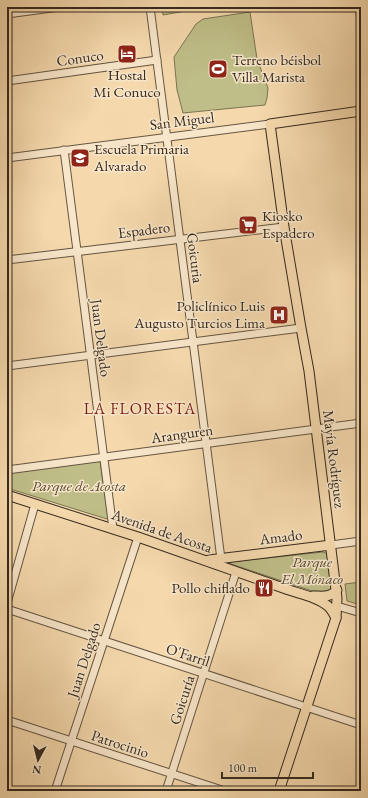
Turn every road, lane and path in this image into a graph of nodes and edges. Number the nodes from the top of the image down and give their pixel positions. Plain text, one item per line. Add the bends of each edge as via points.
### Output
1 (59, 7) edge
2 (150, 7) edge
3 (359, 7) edge
4 (7, 14) edge
5 (361, 19) edge
6 (157, 60) junction
7 (7, 80) edge
8 (361, 111) edge
9 (270, 124) junction
10 (167, 137) junction
11 (64, 150) junction
12 (7, 158) edge
13 (284, 227) junction
14 (180, 239) junction
15 (77, 252) junction
16 (7, 260) edge
17 (301, 328) junction
18 (193, 342) junction
19 (90, 355) junction
20 (7, 366) edge
21 (361, 423) edge
22 (316, 429) junction
23 (206, 444) junction
24 (104, 457) junction
25 (7, 470) edge
26 (7, 495) edge
27 (35, 504) junction
28 (113, 529) junction
29 (138, 537) junction
30 (361, 541) edge
31 (331, 545) junction
32 (221, 559) junction
33 (205, 560) junction
34 (236, 572) junction
35 (337, 590) junction
36 (307, 596) junction
37 (7, 603) edge
38 (337, 606) junction
39 (7, 610) edge
40 (361, 613) edge
41 (336, 618) junction
42 (104, 641) junction
43 (204, 674) junction
44 (307, 707) junction
45 (7, 720) edge
46 (361, 725) edge
47 (71, 741) junction
48 (172, 774) junction
49 (55, 791) edge
50 (166, 791) edge
51 (225, 791) edge
52 (279, 791) edge

1 - 4 street
2 - 6 street, Goicuria
3 - 5 street
6 - 7 street, Conuco
6 - 10 street, Goicuria
8 - 9 main road, San Miguel
9 - 10 street, San Miguel
9 - 13 main road, Mayía Rodríguez
10 - 11 street, San Miguel
10 - 14 street, Goicuria
11 - 12 street, San Miguel
11 - 15 street, Juan Delgado
13 - 14 street, Espadero
13 - 17 main road, Mayía Rodríguez
14 - 15 street, Espadero
14 - 18 street, Goicuria
15 - 16 street, Espadero
15 - 19 street, Juan Delgado
17 - 18 street
17 - 22 main road, Mayía Rodríguez
18 - 19 street
18 - 23 street, Goicuria
19 - 20 street
19 - 24 street, Juan Delgado
21 - 22 street, Aranguren
22 - 23 street, Aranguren
22 - 31 main road, Mayía Rodríguez
23 - 24 street, Aranguren
23 - 32 street, Goicuria
24 - 25 street, Aranguren
24 - 28 street, Juan Delgado
26 - 27 main road, Avenida de Acosta
27 - 28 main road, Avenida de Acosta
27 - 37 street
28 - 29 main road, Avenida de Acosta
29 - 33 main road, Avenida de Acosta
29 - 42 street, Juan Delgado
30 - 31 street, Amado
31 - 32 main road, Amado
31 - 35 main road, Mayía Rodríguez
32 - 33 main road, Amado
33 - 34 main road, Avenida de Acosta
34 - 36 main road, Avenida de Acosta
34 - 43 street, Goicuría
35 - 36 main road, Avenida de Acosta via 329,596
35 - 38 main road, Mayía Rodríguez
36 - 41 main road, Avenida de Acosta via 322,602
38 - 40 street
38 - 41 main road, Mayía Rodríguez
39 - 42 street, O'Farril
41 - 44 main road, Mayía Rodríguez
42 - 43 street, O'Farril
42 - 47 street, Juan Delgado
43 - 44 street, O'Farril
43 - 48 street, Goicuría
44 - 46 street, O'Farril
44 - 52 main road, Mayía Rodríguez
45 - 47 street, Patrocinio
47 - 48 street, Patrocinio
47 - 49 street, Juan Delgado
48 - 50 street, Goicuría
48 - 51 street, Patrocinio

